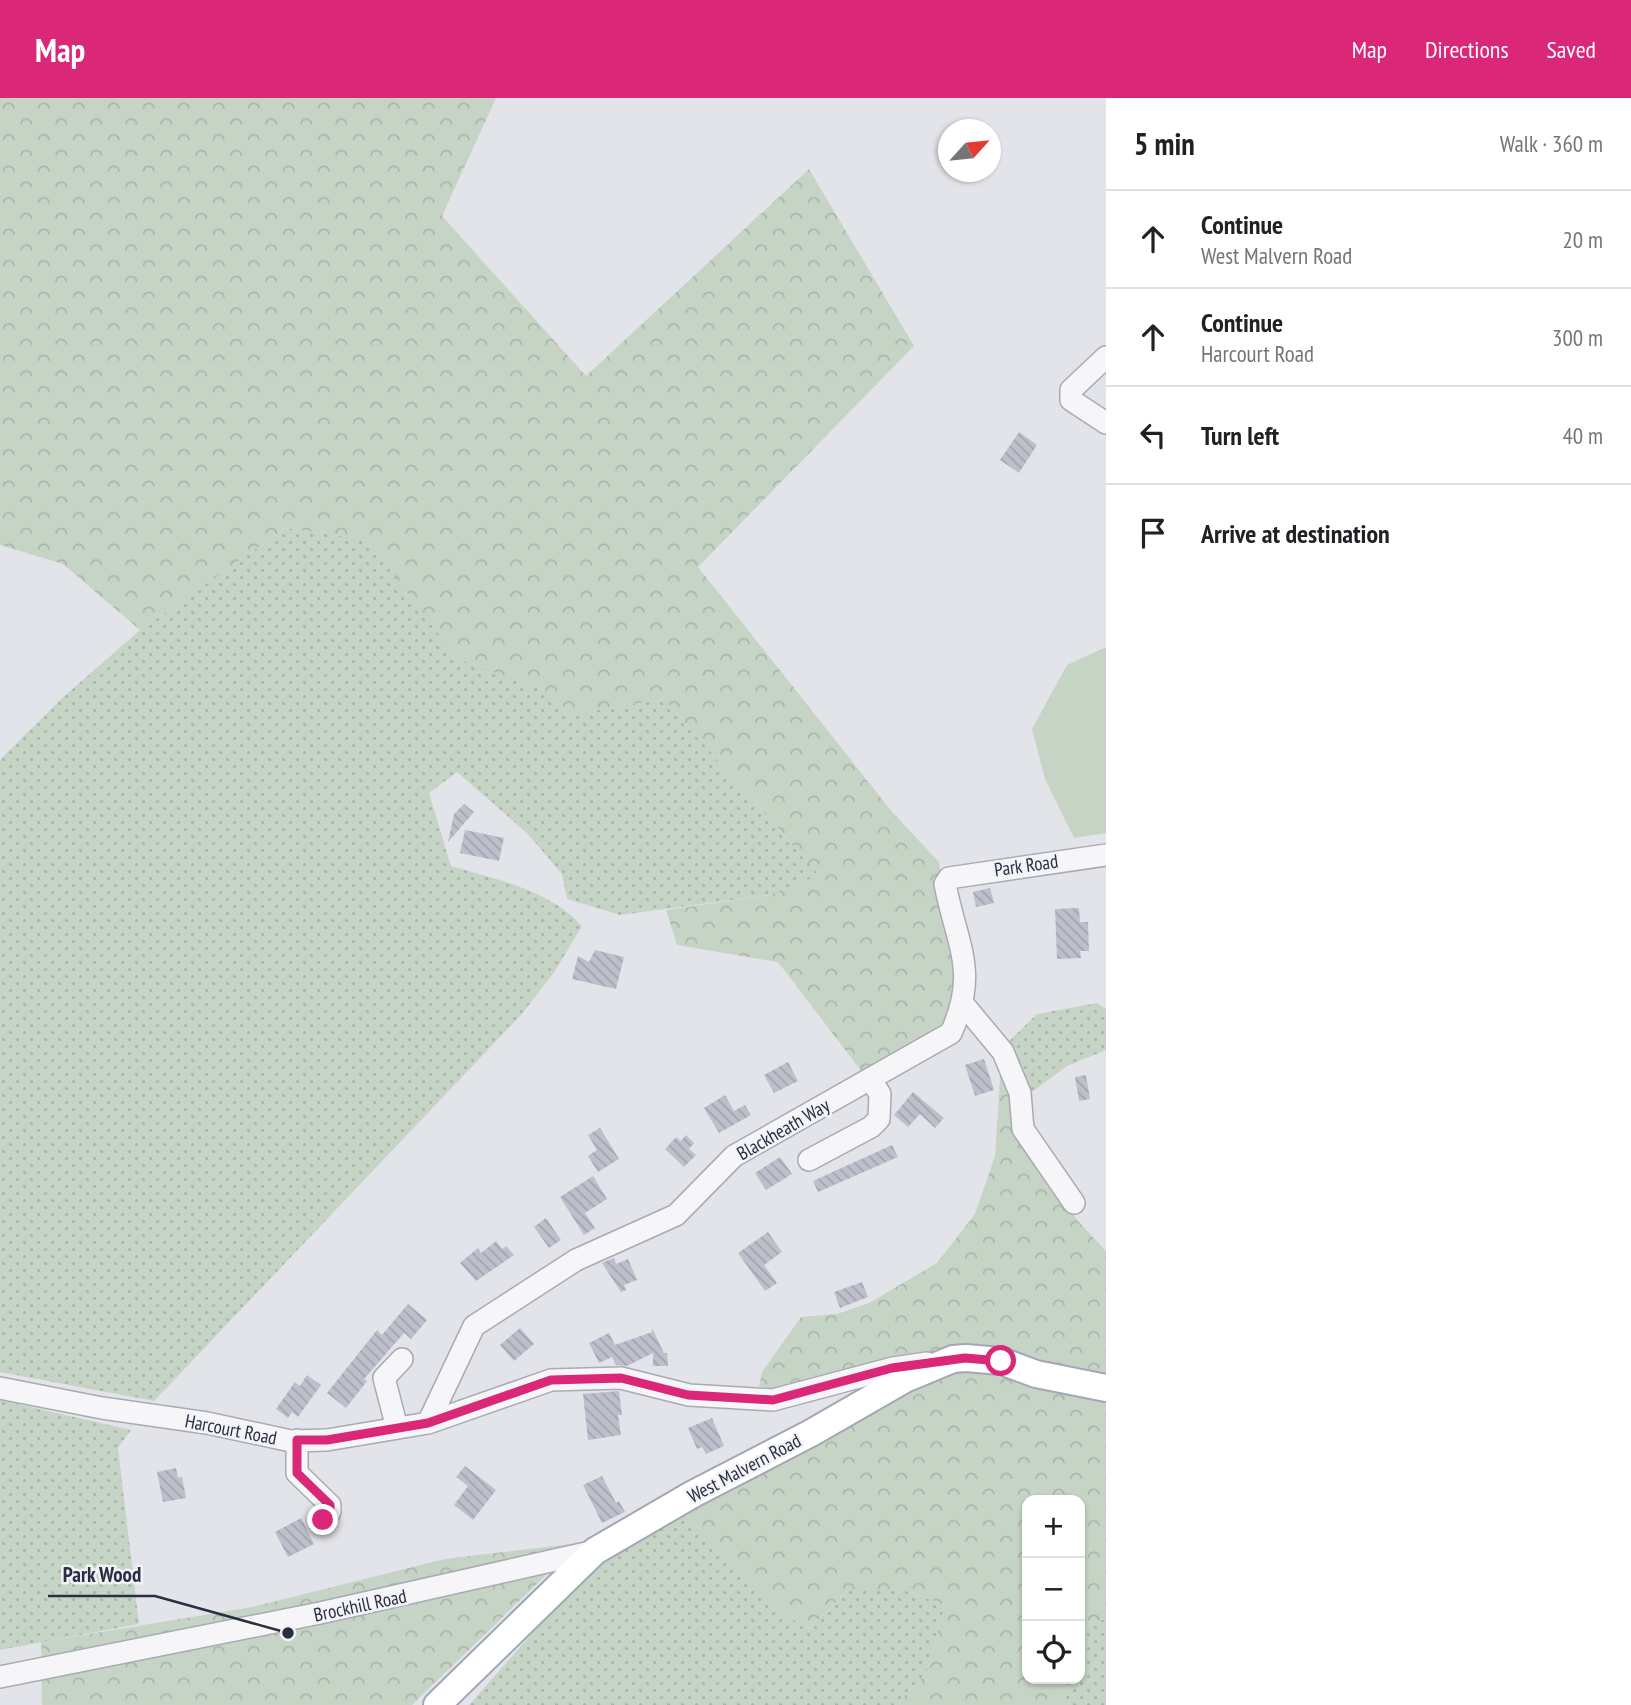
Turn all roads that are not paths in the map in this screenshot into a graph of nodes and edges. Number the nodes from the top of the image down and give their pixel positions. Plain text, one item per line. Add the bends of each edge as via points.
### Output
1 (1106, 357) edge
2 (1106, 423) edge
3 (1106, 855) edge
4 (947, 880) joint
5 (964, 1005) junction
6 (870, 1079) junction
7 (809, 1160) dead end
8 (1074, 1203) dead end
9 (402, 1359) dead end
10 (953, 1359) junction
11 (0, 1388) edge
12 (1106, 1388) edge
13 (428, 1423) junction
14 (397, 1428) junction
15 (297, 1440) junction
16 (323, 1520) dead end
17 (595, 1551) junction
18 (0, 1677) edge
19 (437, 1705) edge

1 - 2 street via 1071,390 1071,400
3 - 4 street, Park Road via 953,875
4 - 5 street, Blackheath Way via 967,982
5 - 6 street, Blackheath Way via 951,1033
5 - 8 street via 1003,1052 1020,1093 1023,1129
6 - 7 street via 880,1094 879,1119
6 - 13 street, Blackheath Way via 734,1156 676,1215 576,1260 474,1326
9 - 14 street via 384,1378
10 - 12 main road, West Malvern Road via 1001,1361 1036,1374
10 - 13 street, Harcourt Road via 892,1368 773,1400 688,1395 621,1378 551,1380
10 - 17 main road, West Malvern Road via 905,1379
11 - 15 street, Harcourt Road
13 - 14 street, Harcourt Road
14 - 15 street, Harcourt Road via 327,1440
15 - 16 street via 297,1473 330,1505
17 - 18 street, Brockhill Road via 320,1613
17 - 19 main road, West Malvern Road

